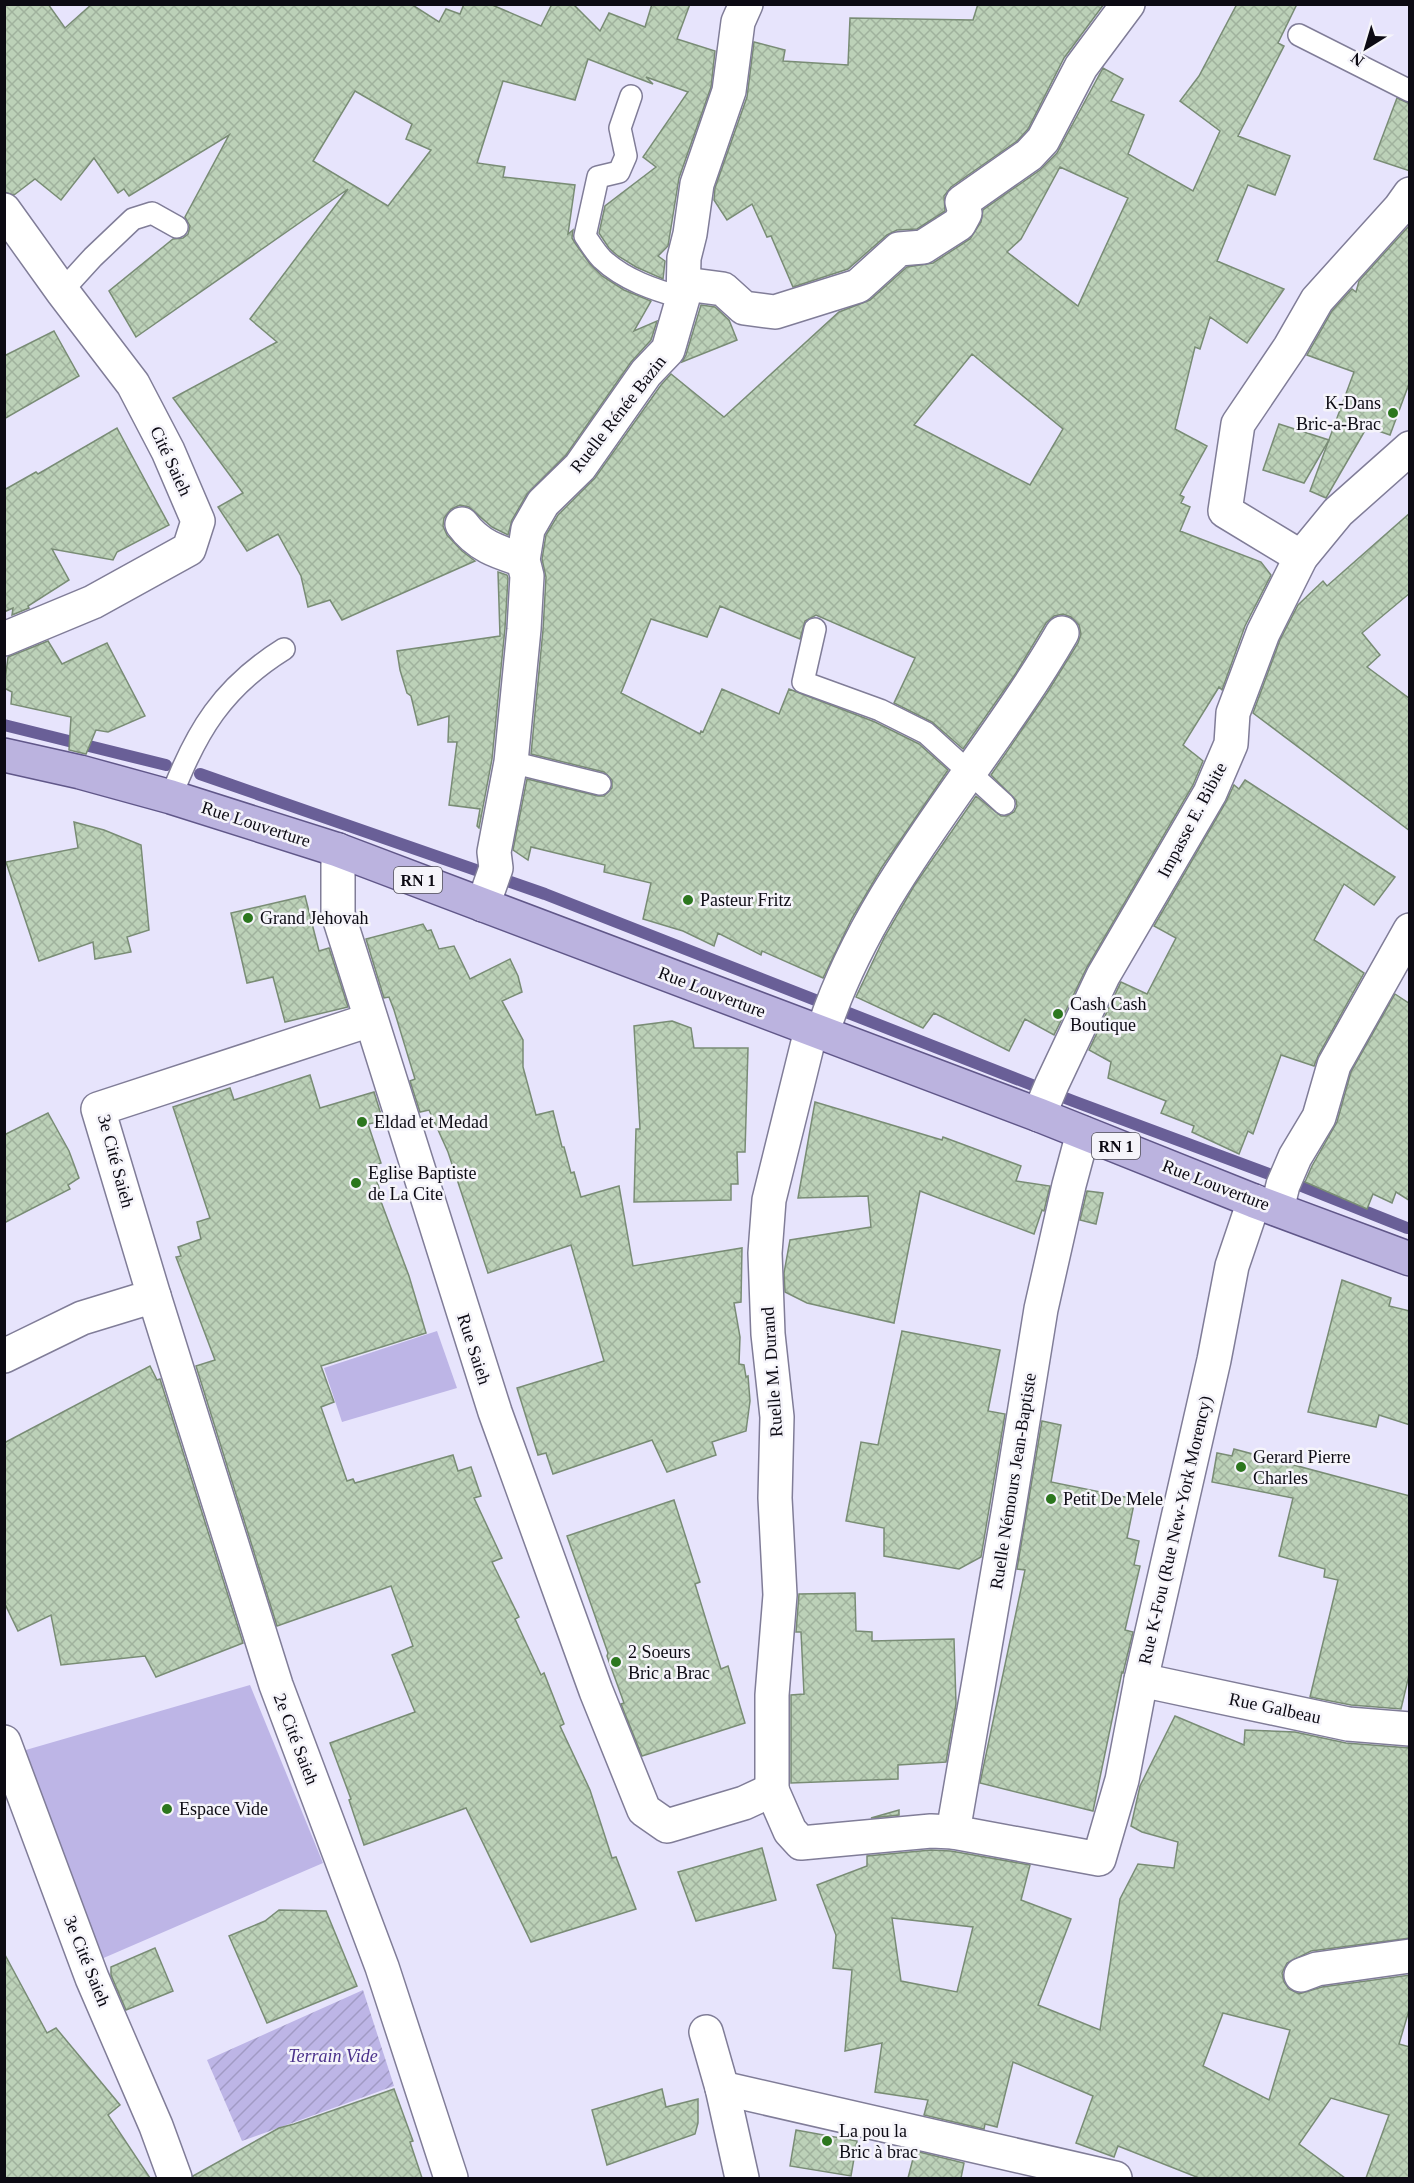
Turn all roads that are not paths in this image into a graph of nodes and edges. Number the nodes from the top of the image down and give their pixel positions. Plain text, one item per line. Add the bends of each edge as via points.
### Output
1 (746, 4) edge
2 (1128, 4) edge
3 (1299, 35) dead end
4 (1410, 91) edge
5 (631, 96) dead end
6 (1410, 194) edge
7 (4, 210) edge
8 (177, 227) dead end
9 (62, 291) junction
10 (684, 291) junction
11 (1410, 448) edge
12 (462, 524) dead end
13 (1301, 557) junction
14 (523, 560) junction
15 (815, 629) dead end
16 (1062, 633) dead end
17 (4, 639) edge
18 (284, 649) dead end
19 (4, 755) edge
20 (511, 762) junction
21 (969, 772) junction
22 (600, 784) dead end
23 (171, 797) junction
24 (1004, 804) dead end
25 (338, 850) junction
26 (486, 878) junction
27 (1410, 930) edge
28 (824, 1018) junction
29 (370, 1020) junction
30 (1046, 1098) junction
31 (1083, 1133) junction
32 (1276, 1193) junction
33 (1410, 1259) edge
34 (154, 1296) junction
35 (4, 1356) edge
36 (1141, 1680) junction
37 (1410, 1729) edge
38 (4, 1742) edge
39 (772, 1790) junction
40 (953, 1832) junction
41 (1410, 1956) edge
42 (1301, 1975) dead end
43 (706, 2032) dead end
44 (722, 2088) junction
45 (176, 2178) edge
46 (452, 2178) edge
47 (742, 2178) edge
48 (1115, 2178) edge

1 - 10 street, Ruelle Rénée Bazin via 738,22 729,91 697,184 684,258
2 - 10 street via 1081,67 1042,140 1029,155 963,202 965,213 959,224 923,247 899,249 858,286 775,312 744,308 723,289
3 - 4 lane
5 - 10 lane via 620,128 626,156 619,172 598,177 585,236 602,259 639,284
6 - 13 street via 1317,300 1238,424 1225,511
7 - 9 street, Cité Saieh
8 - 9 lane via 153,213 133,219
9 - 17 street, Cité Saieh via 133,384 198,521 189,549 93,602
10 - 14 street, Ruelle Rénée Bazin via 668,350 646,374 580,467 543,502 528,529
11 - 13 street, Impasse E. Bibite via 1338,512
12 - 14 street via 488,548
13 - 30 street, Impasse E. Bibite via 1259,643 1233,713 1231,744 1210,793 1103,976
14 - 20 street, Ruelle Rénée Bazin via 527,576 524,629
15 - 21 lane via 803,682 909,723 926,733
16 - 21 street via 1042,669
18 - 23 lane via 227,695 196,738
19 - 23 main road, Rue Louverture / RN 1
20 - 22 lane
20 - 26 street, Ruelle Rénée Bazin
21 - 24 lane
21 - 28 street via 903,866 860,941
23 - 25 main road, Rue Louverture / RN 1
25 - 26 main road, Rue Louverture / RN 1
25 - 29 street, Rue Saieh via 338,914
26 - 28 main road, Rue Louverture / RN 1
27 - 32 street, Rue K-Fou (Rue New-York Morency) via 1334,1065 1319,1117
28 - 30 main road, Rue Louverture / RN 1
28 - 39 street, Ruelle M. Durand via 769,1200 765,1252 777,1417 775,1498 780,1595 772,1695
29 - 34 street, 3e Cité Saieh via 98,1109
29 - 39 street, Rue Saieh via 495,1412 596,1691 644,1810 667,1826 744,1803
30 - 31 main road, Rue Louverture / RN 1
31 - 32 main road, Rue Louverture / RN 1
31 - 40 street, Ruelle Némours Jean-Baptiste via 1041,1310
32 - 33 main road, Rue Louverture / RN 1
32 - 36 street, Rue K-Fou (Rue New-York Morency) via 1232,1266
34 - 35 street via 82,1318
34 - 46 street, 2e Cité Saieh via 276,1685 382,1967
36 - 37 street, Rue Galbeau via 1348,1724
36 - 40 street, Rue K-Fou (Rue New-York Morency) via 1122,1780 1099,1859
38 - 45 street, 3e Cité Saieh via 92,1978
39 - 40 street via 790,1831 801,1843
41 - 42 street via 1317,1969
43 - 44 street
44 - 47 street
44 - 48 street

